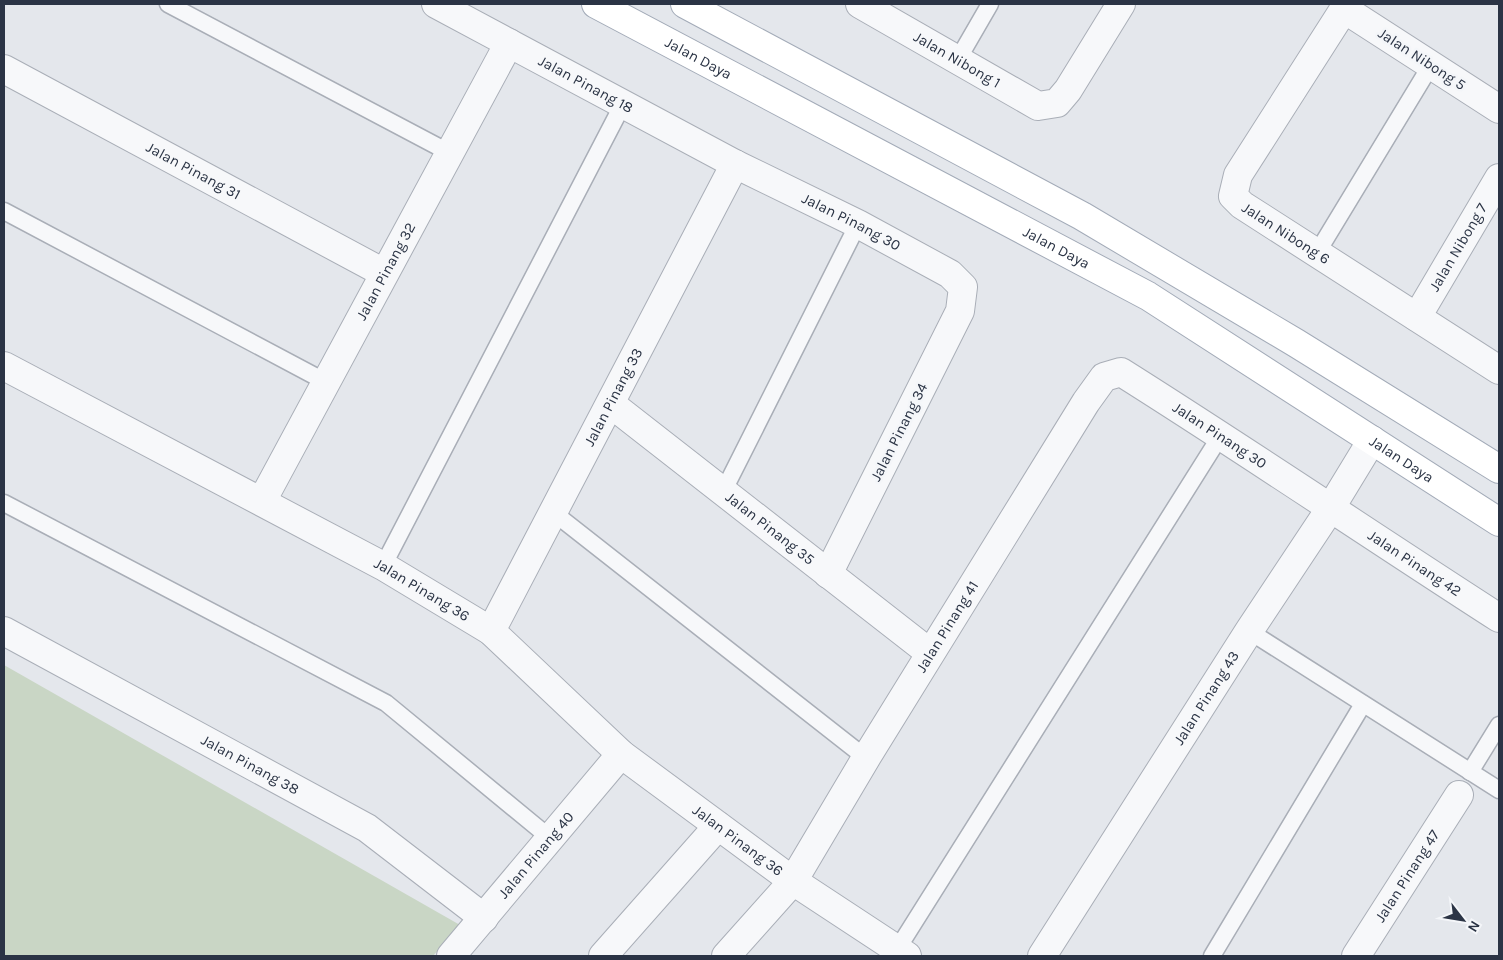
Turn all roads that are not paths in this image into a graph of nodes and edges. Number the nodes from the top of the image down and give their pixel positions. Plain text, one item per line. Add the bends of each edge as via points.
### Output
1 (168, 4) edge
2 (436, 4) edge
3 (596, 4) edge
4 (685, 4) edge
5 (860, 4) edge
6 (990, 4) edge
7 (1121, 4) edge
8 (1344, 9) joint
9 (510, 43) junction
10 (957, 61) junction
11 (1431, 65) junction
12 (4, 69) edge
13 (623, 104) junction
14 (1499, 109) edge
15 (450, 153) junction
16 (735, 164) junction
17 (1499, 178) edge
18 (4, 211) edge
19 (858, 224) junction
20 (1317, 253) junction
21 (384, 273) junction
22 (963, 287) joint
23 (1417, 317) junction
24 (4, 366) edge
25 (1499, 370) edge
26 (1104, 377) joint
27 (326, 382) junction
28 (611, 404) junction
29 (1221, 435) junction
30 (1372, 440) junction
31 (1499, 470) edge
32 (723, 492) junction
33 (262, 500) junction
34 (4, 503) edge
35 (1330, 509) junction
36 (554, 513) junction
37 (1499, 522) edge
38 (383, 566) junction
39 (828, 574) junction
40 (1499, 618) edge
41 (4, 631) edge
42 (491, 631) junction
43 (1249, 631) junction
44 (930, 653) junction
45 (1363, 704) junction
46 (1499, 726) edge
47 (621, 754) junction
48 (866, 758) junction
49 (1464, 783) junction
50 (1499, 790) edge
51 (718, 826) junction
52 (550, 838) junction
53 (793, 881) junction
54 (484, 918) junction
55 (462, 952) edge
56 (899, 954) edge
57 (603, 956) edge
58 (726, 956) edge
59 (1042, 956) edge
60 (1212, 956) edge
61 (1356, 956) edge

1 - 15 lane
2 - 9 street, Jalan Pinang 18
3 - 30 main road, Jalan Daya via 1148,296
4 - 31 main road via 1082,216 1296,343
5 - 10 street, Jalan Nibong 1
6 - 10 lane
7 - 10 street, Jalan Nibong 1 via 1068,90 1057,102 1038,106
8 - 11 street, Jalan Nibong 5
8 - 20 street, Jalan Nibong 6 via 1238,175 1233,196
9 - 13 street, Jalan Pinang 18
9 - 15 street, Jalan Pinang 32
11 - 14 street, Jalan Nibong 5
11 - 20 lane
12 - 21 street, Jalan Pinang 31
13 - 16 street, Jalan Pinang 18
13 - 38 lane
15 - 21 street, Jalan Pinang 32
16 - 19 street, Jalan Pinang 30
16 - 28 street, Jalan Pinang 33
17 - 23 street, Jalan Nibong 7
18 - 27 lane
19 - 22 street, Jalan Pinang 30 via 950,274
19 - 32 lane
20 - 23 street, Jalan Nibong 6
21 - 27 street, Jalan Pinang 32
22 - 39 street, Jalan Pinang 34 via 960,311
23 - 25 street, Jalan Nibong 6
24 - 33 street, Jalan Pinang 36
26 - 29 street, Jalan Pinang 30 via 1121,372
26 - 44 street, Jalan Pinang 41
27 - 33 street, Jalan Pinang 32
28 - 32 street, Jalan Pinang 35
28 - 36 street, Jalan Pinang 33
29 - 35 street, Jalan Pinang 30
29 - 56 lane
30 - 35 street, Jalan Pinang 43
30 - 37 main road, Jalan Daya
32 - 39 street, Jalan Pinang 35
33 - 38 street, Jalan Pinang 36
34 - 52 lane via 386,703
35 - 40 street, Jalan Pinang 42
35 - 43 street, Jalan Pinang 43
36 - 42 street, Jalan Pinang 33
36 - 48 lane
38 - 42 street, Jalan Pinang 36
39 - 44 street, Jalan Pinang 35
41 - 54 street, Jalan Pinang 38 via 367,828
42 - 47 street, Jalan Pinang 36
43 - 45 lane
43 - 59 street, Jalan Pinang 43
44 - 48 street, Jalan Pinang 41
45 - 49 lane
45 - 60 lane
46 - 49 lane
47 - 51 street, Jalan Pinang 36
47 - 52 street, Jalan Pinang 40
48 - 53 street, Jalan Pinang 41
49 - 50 lane
49 - 61 street, Jalan Pinang 47
51 - 53 street, Jalan Pinang 36
51 - 57 street
52 - 54 street, Jalan Pinang 40
53 - 56 street, Jalan Pinang 36
53 - 58 street, Jalan Pinang 41
54 - 55 street, Jalan Pinang 40

